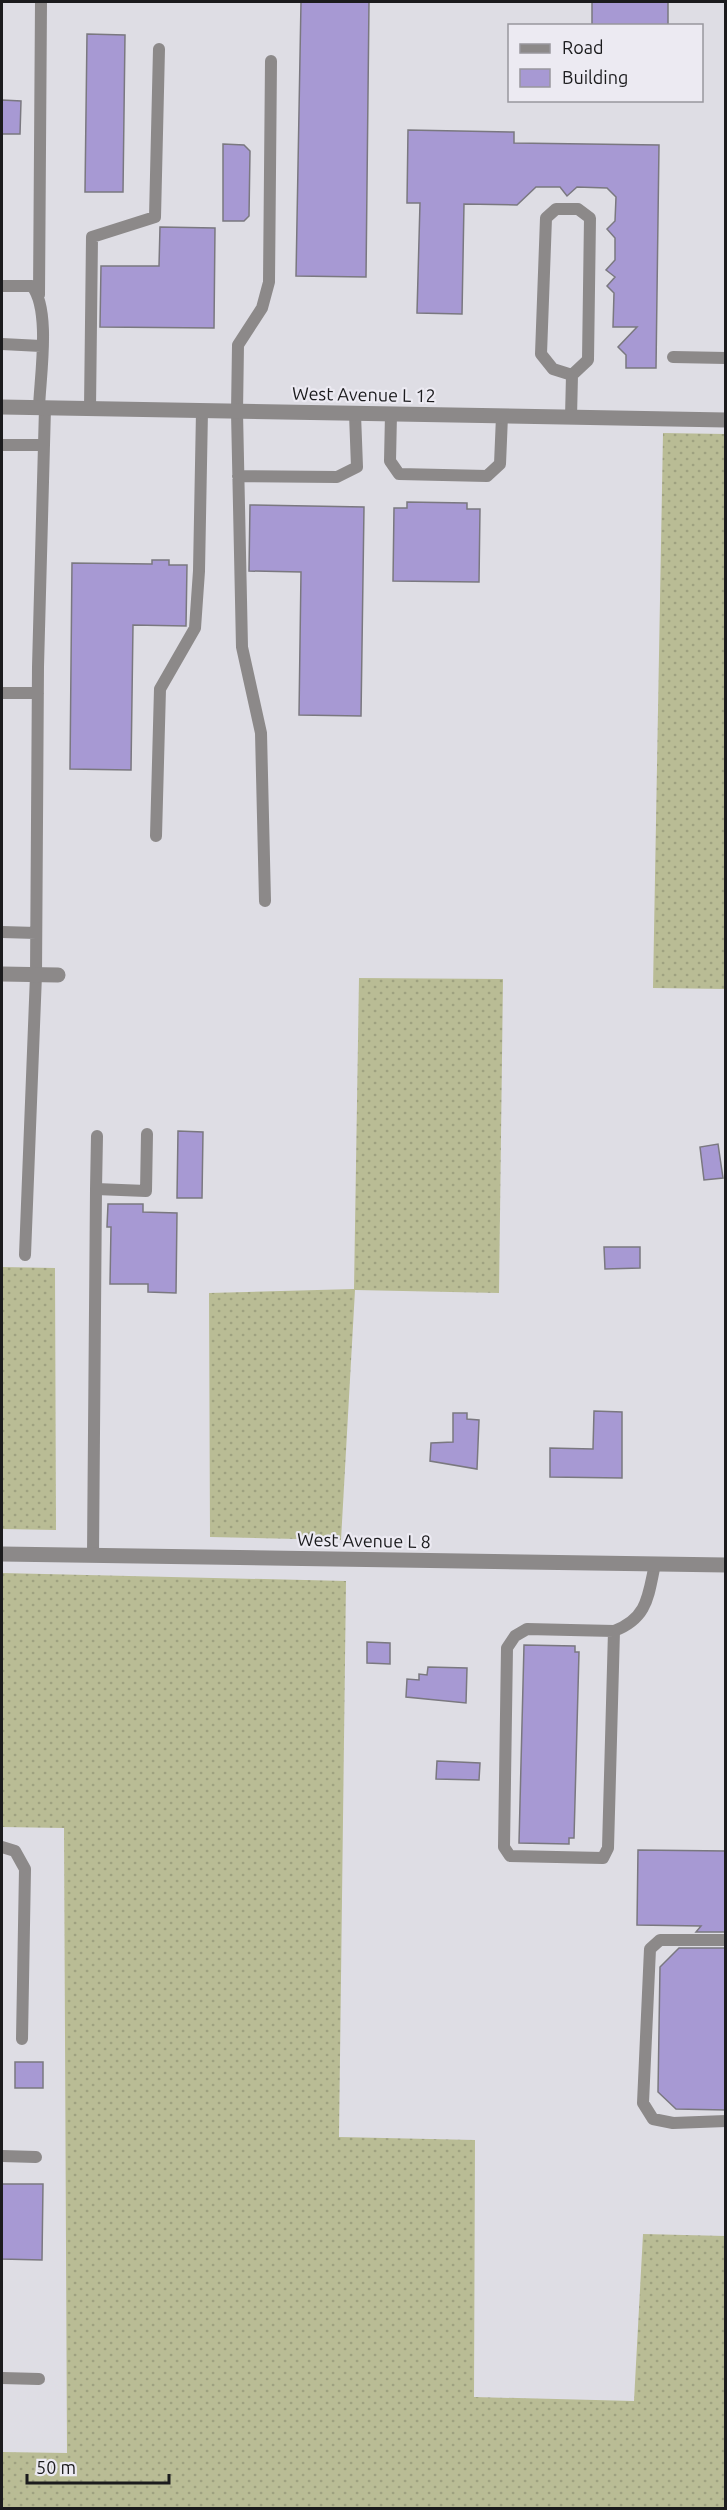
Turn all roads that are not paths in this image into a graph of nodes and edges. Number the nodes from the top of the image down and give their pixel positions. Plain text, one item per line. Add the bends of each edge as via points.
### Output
1 (42, 2) edge
2 (159, 49) dead end
3 (271, 61) dead end
4 (2, 286) edge
5 (39, 296) junction
6 (2, 344) edge
7 (41, 346) junction
8 (673, 357) dead end
9 (726, 358) edge
10 (572, 375) junction
11 (2, 407) edge
12 (42, 408) junction
13 (90, 409) junction
14 (202, 411) junction
15 (237, 411) junction
16 (355, 414) junction
17 (391, 414) junction
18 (502, 416) junction
19 (571, 417) junction
20 (726, 420) edge
21 (2, 445) edge
22 (44, 445) junction
23 (238, 476) junction
24 (2, 693) edge
25 (38, 693) junction
26 (156, 836) dead end
27 (264, 901) dead end
28 (2, 932) edge
29 (36, 933) junction
30 (2, 974) edge
31 (36, 975) junction
32 (58, 975) dead end
33 (147, 1134) dead end
34 (97, 1136) dead end
35 (96, 1189) junction
36 (25, 1255) dead end
37 (2, 1554) edge
38 (93, 1555) junction
39 (655, 1564) junction
40 (726, 1565) edge
41 (614, 1631) junction
42 (2, 1847) edge
43 (726, 1940) edge
44 (22, 2039) dead end
45 (726, 2121) edge
46 (2, 2156) edge
47 (36, 2157) dead end
48 (2, 2379) edge
49 (39, 2379) dead end

1 - 5 lane
2 - 13 lane via 155,217 92,237
3 - 15 lane via 269,282 262,308 238,345
4 - 5 lane via 32,286
5 - 7 lane
6 - 7 lane
7 - 12 lane
8 - 9 lane
10 - 10 lane via 588,360 590,218 578,209 556,209 546,218 541,354 553,369
10 - 19 lane
11 - 12 street, West Avenue L 12
12 - 13 street, West Avenue L 12
12 - 22 lane
13 - 14 street, West Avenue L 12
14 - 15 street, West Avenue L 12
14 - 26 lane via 195,628 160,689
15 - 16 street, West Avenue L 12
15 - 23 lane
16 - 17 street, West Avenue L 12
16 - 23 lane via 357,467 337,477
17 - 18 street, West Avenue L 12
17 - 18 lane via 390,462 399,474 487,476 501,464
18 - 19 street, West Avenue L 12
19 - 20 street, West Avenue L 12
21 - 22 lane
22 - 25 lane
23 - 27 lane via 242,647 261,733
24 - 25 lane
25 - 29 lane
28 - 29 lane
29 - 31 lane
30 - 31 street
31 - 32 street
31 - 36 lane
33 - 35 lane via 146,1191
34 - 35 lane
35 - 38 lane
37 - 38 street, West Avenue L 8
38 - 39 street, West Avenue L 8
39 - 40 street, West Avenue L 8
39 - 41 lane via 646,1605 631,1624
41 - 41 lane via 608,1848 603,1858 510,1856 504,1847 507,1648 515,1636 527,1629
42 - 44 lane via 15,1851 25,1869
43 - 45 lane via 660,1940 650,1949 643,2103 653,2119 673,2123
46 - 47 lane
48 - 49 lane

